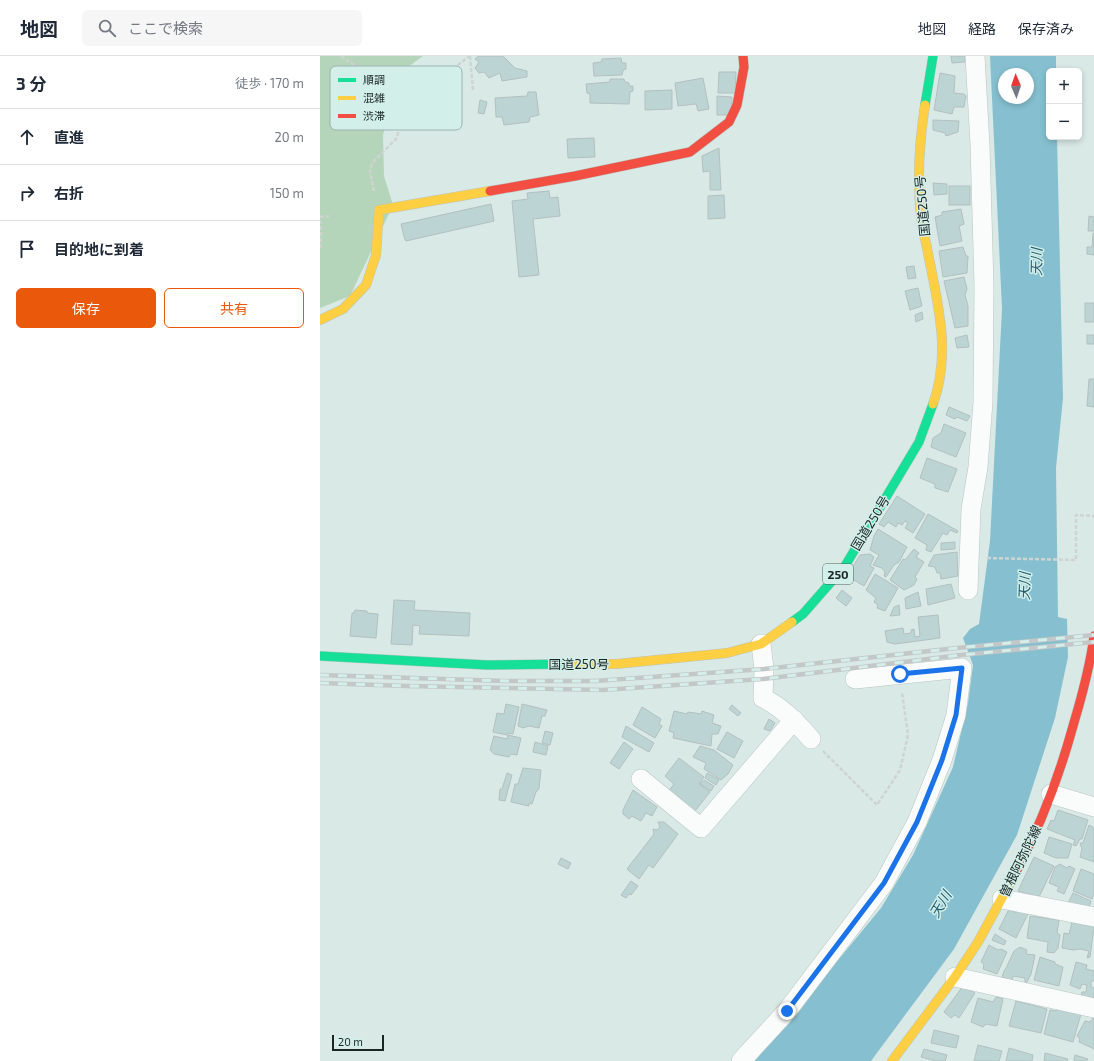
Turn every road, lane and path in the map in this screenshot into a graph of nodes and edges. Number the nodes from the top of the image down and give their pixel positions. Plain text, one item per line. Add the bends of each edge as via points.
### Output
1 (340, 56) edge
2 (470, 56) edge
3 (743, 56) edge
4 (933, 56) edge
5 (976, 56) edge
6 (354, 66) edge
7 (456, 66) edge
8 (473, 90) dead end
9 (399, 130) edge
10 (379, 210) junction
11 (328, 216) dead end
12 (320, 217) edge
13 (320, 220) edge
14 (320, 248) edge
15 (320, 320) edge
16 (1094, 516) edge
17 (983, 558) dead end
18 (968, 590) dead end
19 (1094, 636) edge
20 (761, 644) junction
21 (320, 656) edge
22 (1092, 661) edge
23 (900, 674) junction
24 (855, 679) dead end
25 (794, 720) junction
26 (811, 739) joint
27 (641, 779) dead end
28 (1051, 794) junction
29 (1094, 807) edge
30 (1002, 899) junction
31 (1094, 917) edge
32 (956, 977) junction
33 (1094, 1008) edge
34 (741, 1061) edge
35 (892, 1061) edge

1 - 6 path
2 - 7 path
2 - 8 path
3 - 10 main road via 744,67 737,105 729,122 690,152 575,176
4 - 20 main road, 国道250号 / 250 via 919,152 919,186 921,219 941,322 943,361 936,396 918,442 845,566 803,614
5 - 18 street via 984,278 983,402 978,467 971,509
9 - 10 path via 396,139 372,163 370,172
10 - 15 main road via 376,255 366,285 343,309
11 - 12 path
13 - 14 path
16 - 17 path via 1076,515 1076,560
19 - 22 main road, 曽根阿弥陀線
20 - 21 main road, 国道250号 / 250 via 727,653 616,664 487,665
20 - 25 street via 764,669 763,698 774,703
22 - 28 main road, 曽根阿弥陀線
23 - 24 street
23 - 26 path via 908,735 900,770 877,805
23 - 34 street via 962,668 956,715 942,760 917,822 884,883 787,1011
25 - 26 street
25 - 27 street via 701,828
28 - 29 street
28 - 30 main road, 曽根阿弥陀線 via 1031,844
30 - 31 street
30 - 32 main road, 曽根阿弥陀線
32 - 33 street
32 - 35 main road, 曽根阿弥陀線

